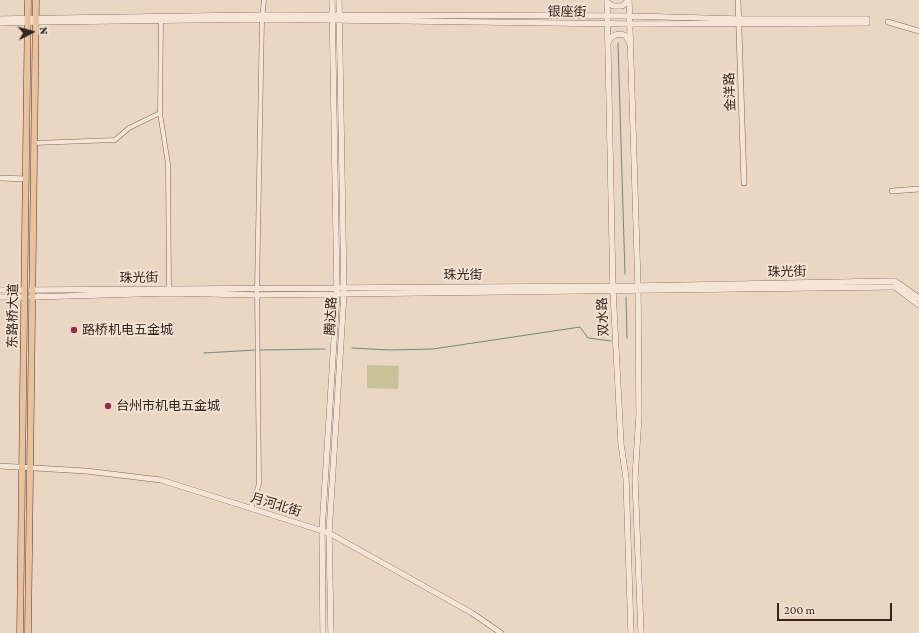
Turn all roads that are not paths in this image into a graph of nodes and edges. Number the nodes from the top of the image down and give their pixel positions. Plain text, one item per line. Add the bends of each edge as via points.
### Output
1 (28, 0) edge
2 (36, 0) edge
3 (264, 0) edge
4 (332, 0) edge
5 (339, 0) edge
6 (629, 0) edge
7 (738, 0) edge
8 (607, 1) edge
9 (630, 16) junction
10 (262, 17) junction
11 (332, 18) junction
12 (339, 18) junction
13 (0, 20) edge
14 (36, 20) junction
15 (161, 20) junction
16 (608, 20) junction
17 (28, 21) junction
18 (739, 21) junction
19 (888, 22) dead end
20 (0, 23) edge
21 (630, 24) junction
22 (919, 32) edge
23 (608, 43) junction
24 (630, 45) junction
25 (160, 113) junction
26 (34, 143) junction
27 (0, 178) edge
28 (26, 178) junction
29 (744, 183) dead end
30 (919, 189) edge
31 (892, 191) dead end
32 (895, 284) junction
33 (169, 288) junction
34 (614, 288) junction
35 (638, 288) junction
36 (0, 290) edge
37 (24, 290) junction
38 (32, 290) junction
39 (337, 290) junction
40 (344, 290) junction
41 (257, 292) junction
42 (0, 297) edge
43 (24, 297) junction
44 (31, 297) junction
45 (919, 298) edge
46 (919, 305) edge
47 (0, 466) edge
48 (22, 466) junction
49 (29, 467) junction
50 (251, 508) junction
51 (322, 530) junction
52 (329, 533) junction
53 (20, 633) edge
54 (28, 633) edge
55 (323, 633) edge
56 (331, 633) edge
57 (501, 633) edge
58 (631, 633) edge
59 (641, 633) edge

1 - 17 main road, 东路桥大道
2 - 14 main road, 东路桥大道
3 - 10 street
4 - 11 main road, 腾达路
5 - 12 main road, 腾达路
6 - 8 main road via 622,6 613,6
6 - 9 main road
7 - 18 street, 金洋路
8 - 16 main road, 双水路
9 - 16 main road, 银座街
9 - 18 main road, 银座街
9 - 21 main road
10 - 11 main road, 银座街
10 - 14 main road
10 - 15 main road
10 - 41 street
11 - 12 main road, 银座街
11 - 39 main road, 腾达路
12 - 16 main road, 银座街
12 - 40 main road, 腾达路
13 - 17 main road
14 - 15 main road
14 - 17 main road
14 - 26 main road, 东路桥大道
15 - 25 street
16 - 21 main road, 银座街
16 - 23 main road, 双水路
17 - 20 main road
17 - 28 main road, 东路桥大道
18 - 18 main road, 银座街 via 867,23 867,19
18 - 21 main road, 银座街
18 - 29 street, 金洋路
19 - 22 street
21 - 24 main road
23 - 24 main road via 610,39 621,34 626,36
23 - 34 main road, 双水路
24 - 35 main road
25 - 26 street via 129,128 115,140
25 - 33 street via 168,164
26 - 38 main road, 东路桥大道
27 - 28 street
28 - 37 main road, 东路桥大道
30 - 31 street
32 - 35 main road, 珠光街
32 - 45 main road
32 - 46 main road
33 - 38 main road, 珠光街
33 - 41 main road, 珠光街
34 - 35 main road, 珠光街
34 - 40 main road, 珠光街
34 - 58 main road, 双水路 via 621,444 626,478
35 - 59 main road via 639,415 635,478
36 - 37 main road
37 - 43 main road, 东路桥大道
38 - 44 main road, 东路桥大道
39 - 40 main road, 珠光街
39 - 41 main road, 珠光街
39 - 51 main road, 腾达路
40 - 52 main road, 腾达路
41 - 44 main road, 珠光街
41 - 50 street via 259,484
42 - 43 main road
43 - 48 main road, 东路桥大道
44 - 49 main road, 东路桥大道
47 - 48 street, 月河北街
48 - 49 street, 月河北街
48 - 53 main road, 东路桥大道
49 - 50 street, 月河北街 via 161,480
49 - 54 main road, 东路桥大道
50 - 51 street, 月河北街
51 - 52 street, 月河北街
51 - 55 main road, 腾达路
52 - 56 main road, 腾达路
52 - 57 street, 月河北街 via 472,613

